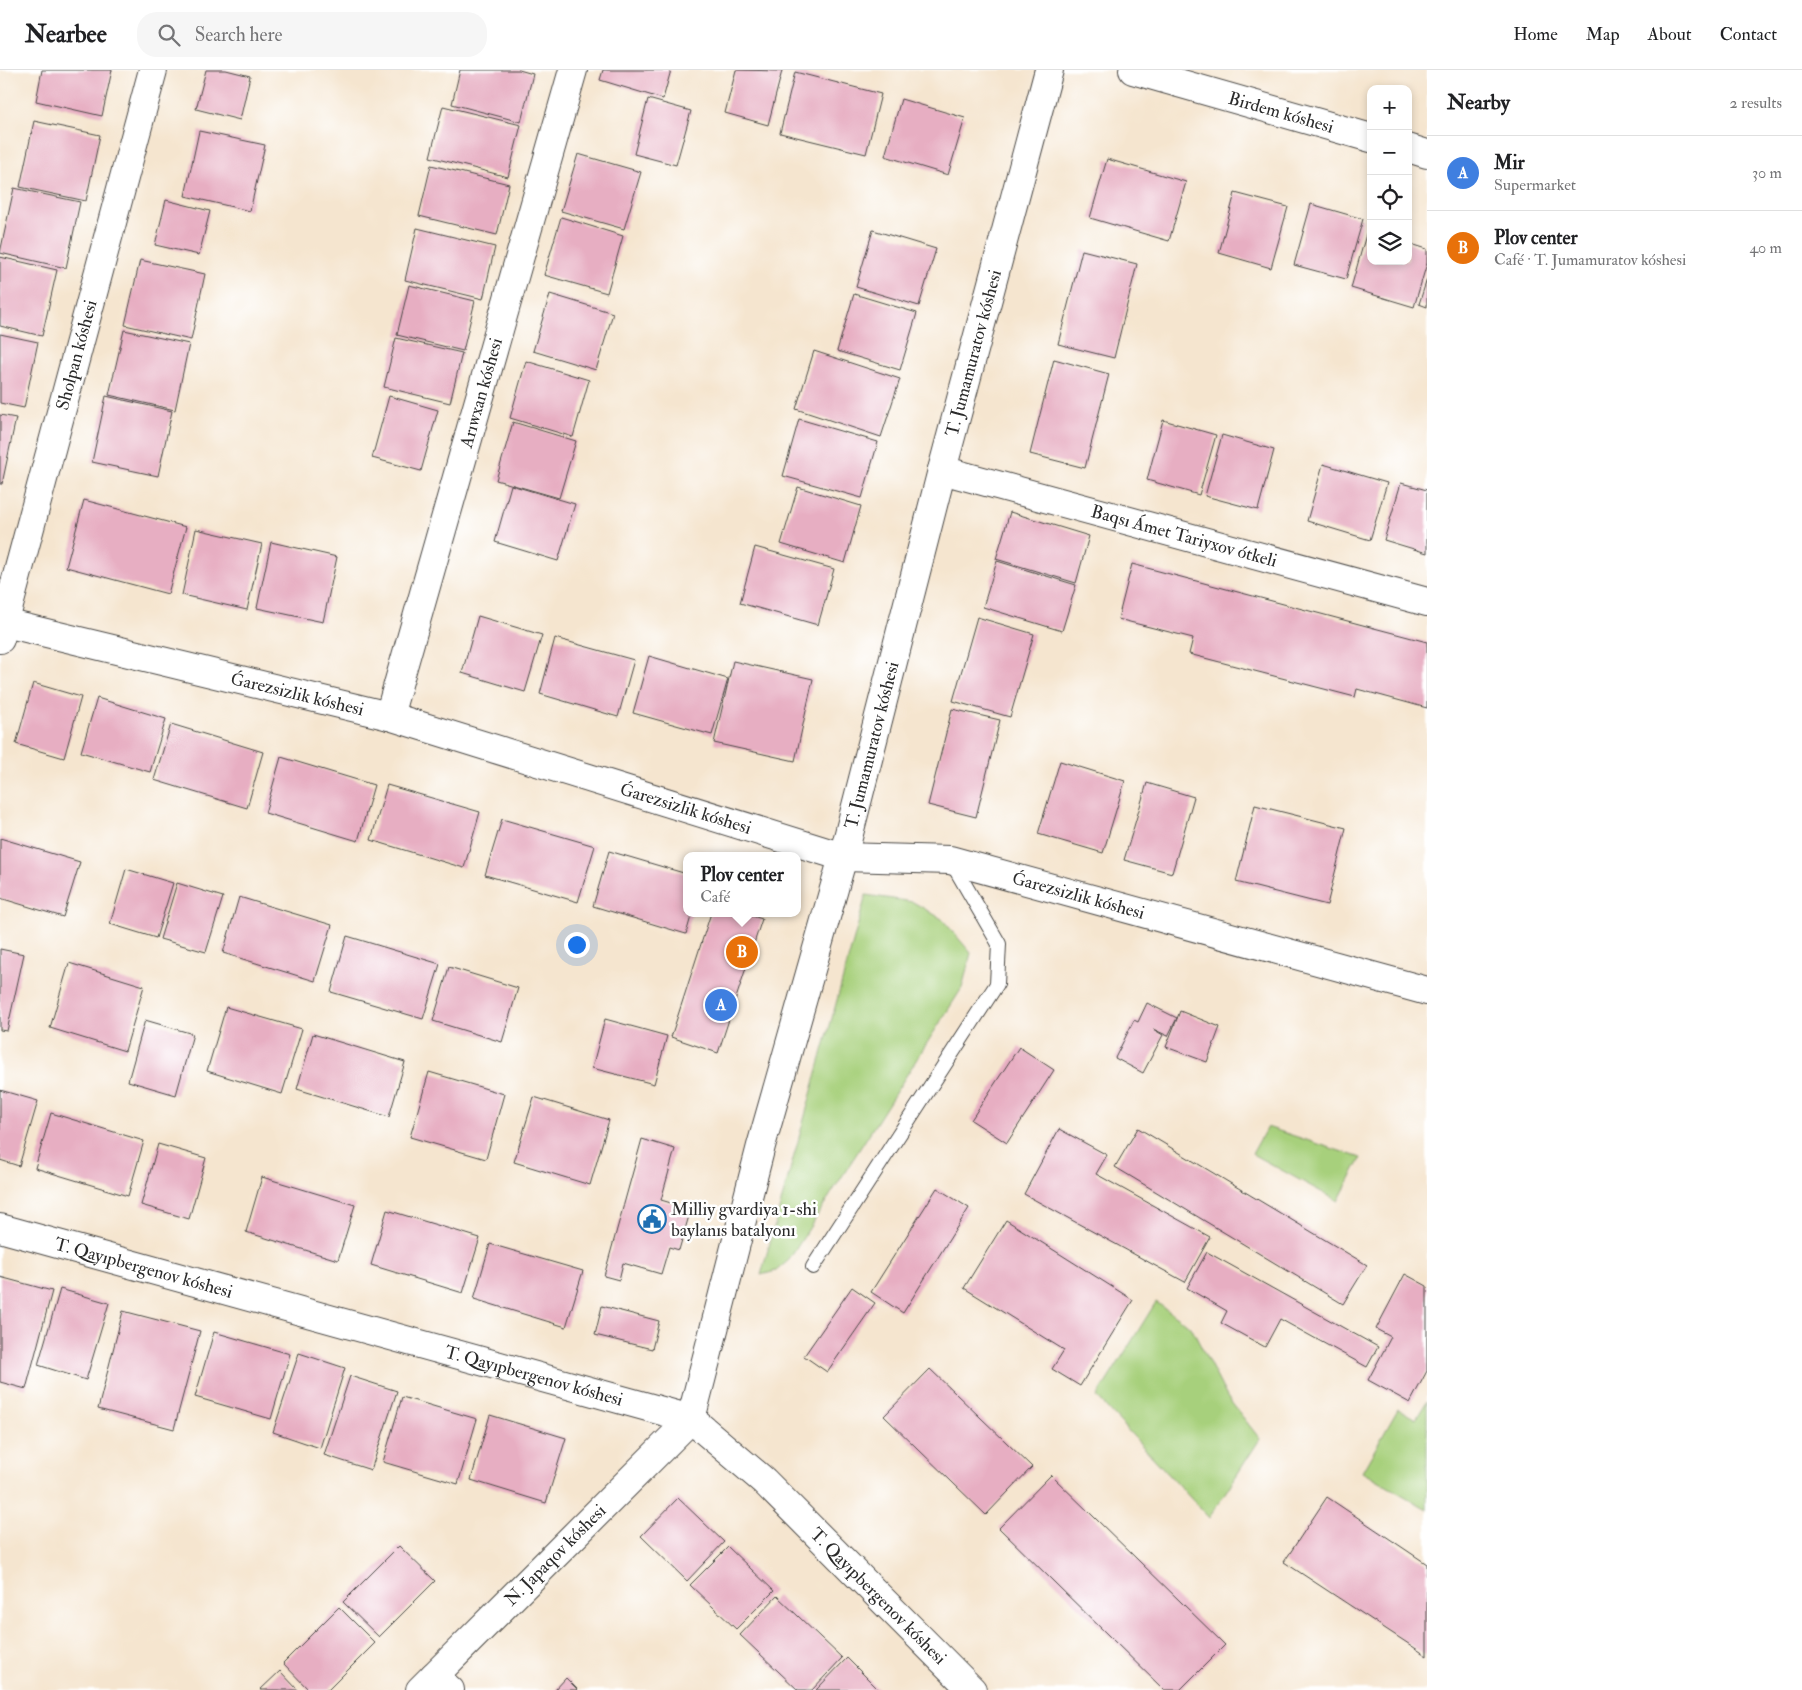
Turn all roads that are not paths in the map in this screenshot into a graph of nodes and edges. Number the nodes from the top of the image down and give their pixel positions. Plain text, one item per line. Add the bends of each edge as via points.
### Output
1 (153, 70) edge
2 (573, 70) edge
3 (1049, 70) edge
4 (1133, 70) edge
5 (1367, 137) edge
6 (1412, 149) edge
7 (1427, 154) edge
8 (942, 470) junction
9 (1427, 602) edge
10 (2, 632) edge
11 (389, 716) junction
12 (843, 857) junction
13 (950, 860) junction
14 (1427, 991) edge
15 (0, 1228) edge
16 (813, 1267) dead end
17 (691, 1419) junction
18 (435, 1685) edge
19 (972, 1690) edge

1 - 10 street, Sholpan kóshesi
2 - 11 street, Arıwxan kóshesi
3 - 8 street, T. Jumamuratov kóshesi
4 - 5 street, Birdem kóshesi
6 - 7 street
8 - 9 street, Baqsı Ámet Tariyxov ótkeli
8 - 12 street, T. Jumamuratov kóshesi
10 - 11 street, Ǵarezsizlik kóshesi
11 - 12 street, Ǵarezsizlik kóshesi
12 - 13 street, Ǵarezsizlik kóshesi
12 - 17 street, T. Jumamuratov kóshesi via 761,1146
13 - 14 street, Ǵarezsizlik kóshesi
13 - 16 lane via 999,944 997,984
15 - 17 street, T. Qayıpbergenov kóshesi
17 - 18 street, N. Japaqov kóshesi
17 - 19 street, T. Qayıpbergenov kóshesi via 764,1481

